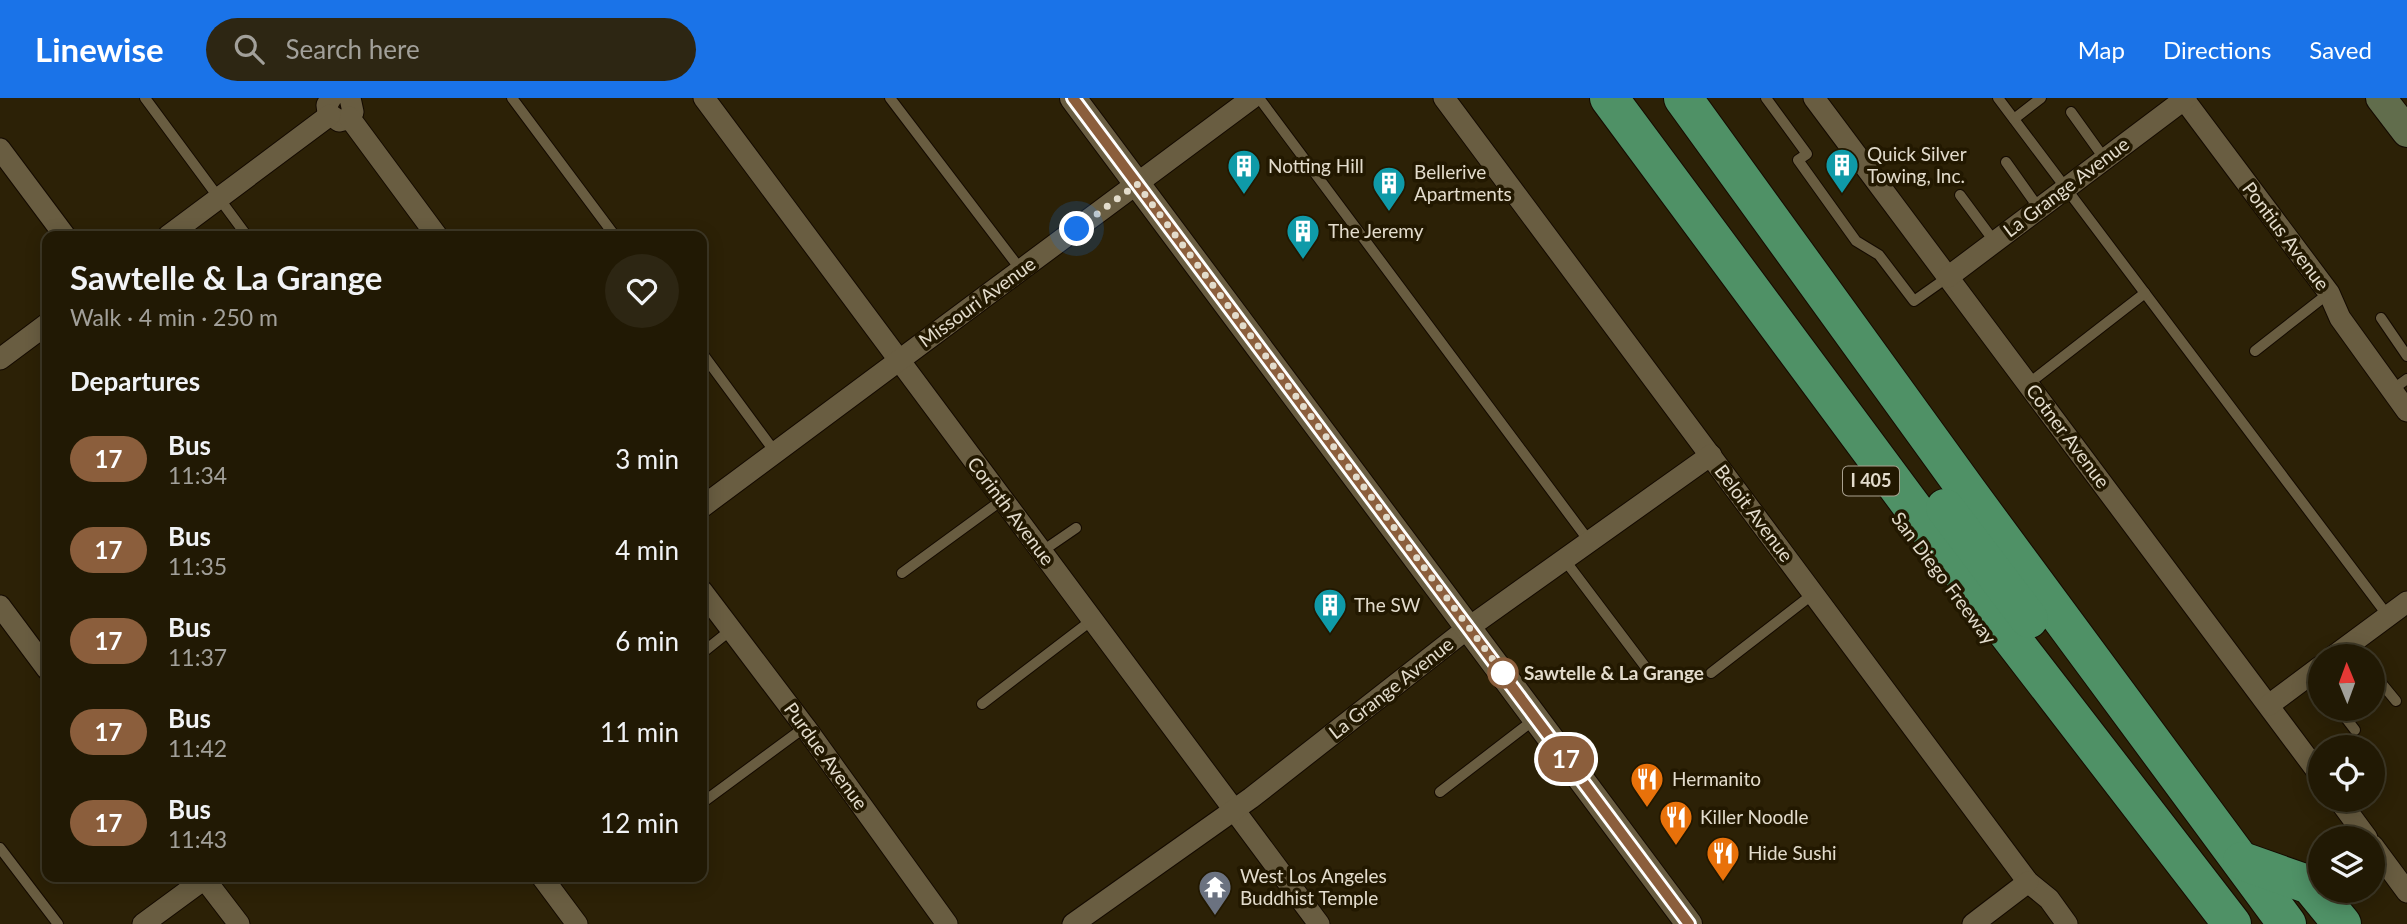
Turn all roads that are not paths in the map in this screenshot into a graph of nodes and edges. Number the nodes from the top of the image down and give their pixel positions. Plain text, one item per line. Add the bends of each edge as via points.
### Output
1 (145, 98) edge
2 (512, 98) edge
3 (890, 98) edge
4 (1073, 98) edge
5 (1252, 98) edge
6 (1258, 98) edge
7 (1444, 98) edge
8 (1586, 98) edge
9 (1609, 98) edge
10 (1643, 98) edge
11 (1684, 98) edge
12 (1766, 98) edge
13 (1814, 98) edge
14 (1998, 98) edge
15 (2042, 98) edge
16 (2381, 98) edge
17 (2184, 99) edge
18 (711, 101) edge
19 (343, 104) edge
20 (2071, 112) dead end
21 (2014, 118) junction
22 (2407, 132) edge
23 (0, 149) edge
24 (2104, 158) junction
25 (2006, 162) dead end
26 (1137, 184) junction
27 (2065, 186) junction
28 (1960, 195) dead end
29 (218, 198) junction
30 (2038, 208) junction
31 (61, 231) edge
32 (175, 231) edge
33 (243, 231) edge
34 (433, 231) edge
35 (611, 231) edge
36 (1994, 241) junction
37 (1021, 270) junction
38 (1948, 277) junction
39 (2145, 293) junction
40 (2329, 293) junction
41 (2381, 318) dead end
42 (42, 328) edge
43 (2255, 351) dead end
44 (2407, 356) edge
45 (0, 359) edge
46 (707, 360) edge
47 (898, 360) junction
48 (2028, 384) junction
49 (2399, 385) edge
50 (2407, 411) edge
51 (775, 452) junction
52 (1710, 455) junction
53 (1002, 500) junction
54 (707, 503) edge
55 (1076, 528) dead end
56 (1589, 541) junction
57 (1041, 552) junction
58 (1564, 559) junction
59 (902, 573) dead end
60 (1813, 593) junction
61 (707, 597) edge
62 (2407, 602) edge
63 (0, 606) edge
64 (2388, 616) junction
65 (1092, 620) junction
66 (1468, 628) junction
67 (732, 629) junction
68 (2357, 644) edge
69 (707, 649) edge
70 (42, 662) edge
71 (1711, 673) dead end
72 (1653, 677) dead end
73 (2308, 681) edge
74 (2385, 688) edge
75 (2396, 701) dead end
76 (982, 704) dead end
77 (2269, 705) junction
78 (1536, 718) junction
79 (2348, 721) edge
80 (805, 727) junction
81 (2355, 730) dead end
82 (2308, 759) edge
83 (1440, 792) dead end
84 (707, 799) edge
85 (1233, 809) junction
86 (0, 848) edge
87 (2242, 861) junction
88 (2385, 862) edge
89 (198, 882) edge
90 (209, 882) edge
91 (546, 882) edge
92 (2028, 882) junction
93 (2407, 892) edge
94 (58, 924) edge
95 (143, 924) edge
96 (239, 924) edge
97 (577, 924) edge
98 (947, 924) edge
99 (1073, 924) edge
100 (1319, 924) edge
101 (1689, 924) edge
102 (1973, 924) edge
103 (2067, 924) edge
104 (2202, 924) edge
105 (2232, 924) edge
106 (2256, 924) edge
107 (2287, 924) edge
108 (2342, 924) edge

1 - 29 lane
2 - 35 lane
3 - 37 lane
4 - 26 street
5 - 26 street, Missouri Avenue
6 - 56 lane
7 - 52 street, Beloit Avenue
8 - 104 highway, San Diego Freeway / I 405
9 - 105 highway via 1962,574
10 - 106 highway
11 - 87 highway
12 - 38 lane via 1807,153 1798,160 1856,241 1879,255 1914,301
13 - 38 street, Cotner Avenue
14 - 21 lane
15 - 21 lane
16 - 22 main road
17 - 24 street, La Grange Avenue
17 - 40 street, Pontius Avenue
18 - 47 street, Corinth Avenue
19 - 29 street
19 - 34 street
20 - 24 lane
21 - 27 lane
23 - 31 street
24 - 27 street, La Grange Avenue
25 - 30 lane
26 - 37 street, Missouri Avenue
26 - 66 street
27 - 30 street, La Grange Avenue
27 - 39 lane
28 - 36 lane
29 - 32 street
29 - 33 lane
30 - 36 street, La Grange Avenue
36 - 38 street, La Grange Avenue
37 - 47 street, Missouri Avenue
38 - 48 street, Cotner Avenue
39 - 48 lane
39 - 64 lane
40 - 43 lane
40 - 49 street, Pontius Avenue via 2340,318
41 - 44 lane
42 - 45 street
46 - 51 lane
47 - 51 street, Missouri Avenue
47 - 53 street, Corinth Avenue
48 - 77 street, Cotner Avenue
49 - 50 street, Pontius Avenue
51 - 54 street, Missouri Avenue
52 - 56 street, La Grange Avenue
52 - 60 street, Beloit Avenue
53 - 57 street, Corinth Avenue
53 - 59 lane
55 - 57 lane
56 - 58 street, La Grange Avenue
57 - 65 street, Corinth Avenue
58 - 66 street, La Grange Avenue
58 - 72 lane
60 - 71 lane
60 - 92 street, Beloit Avenue
61 - 67 street, Purdue Avenue
62 - 64 street
63 - 70 street
64 - 68 street
65 - 76 lane
65 - 85 street, Corinth Avenue
66 - 78 street
66 - 85 street, La Grange Avenue
67 - 69 lane
67 - 80 street, Purdue Avenue
73 - 77 street
74 - 75 lane
77 - 82 street, Cotner Avenue
78 - 83 lane
78 - 101 street
79 - 81 lane
80 - 84 lane
80 - 98 street, Purdue Avenue
85 - 99 street, La Grange Avenue
85 - 100 street, Corinth Avenue
86 - 94 lane
87 - 107 highway
87 - 108 highway via 2310,885
88 - 93 street
89 - 95 street
90 - 96 street
91 - 97 street
92 - 102 street
92 - 103 street, Beloit Avenue via 2049,899

